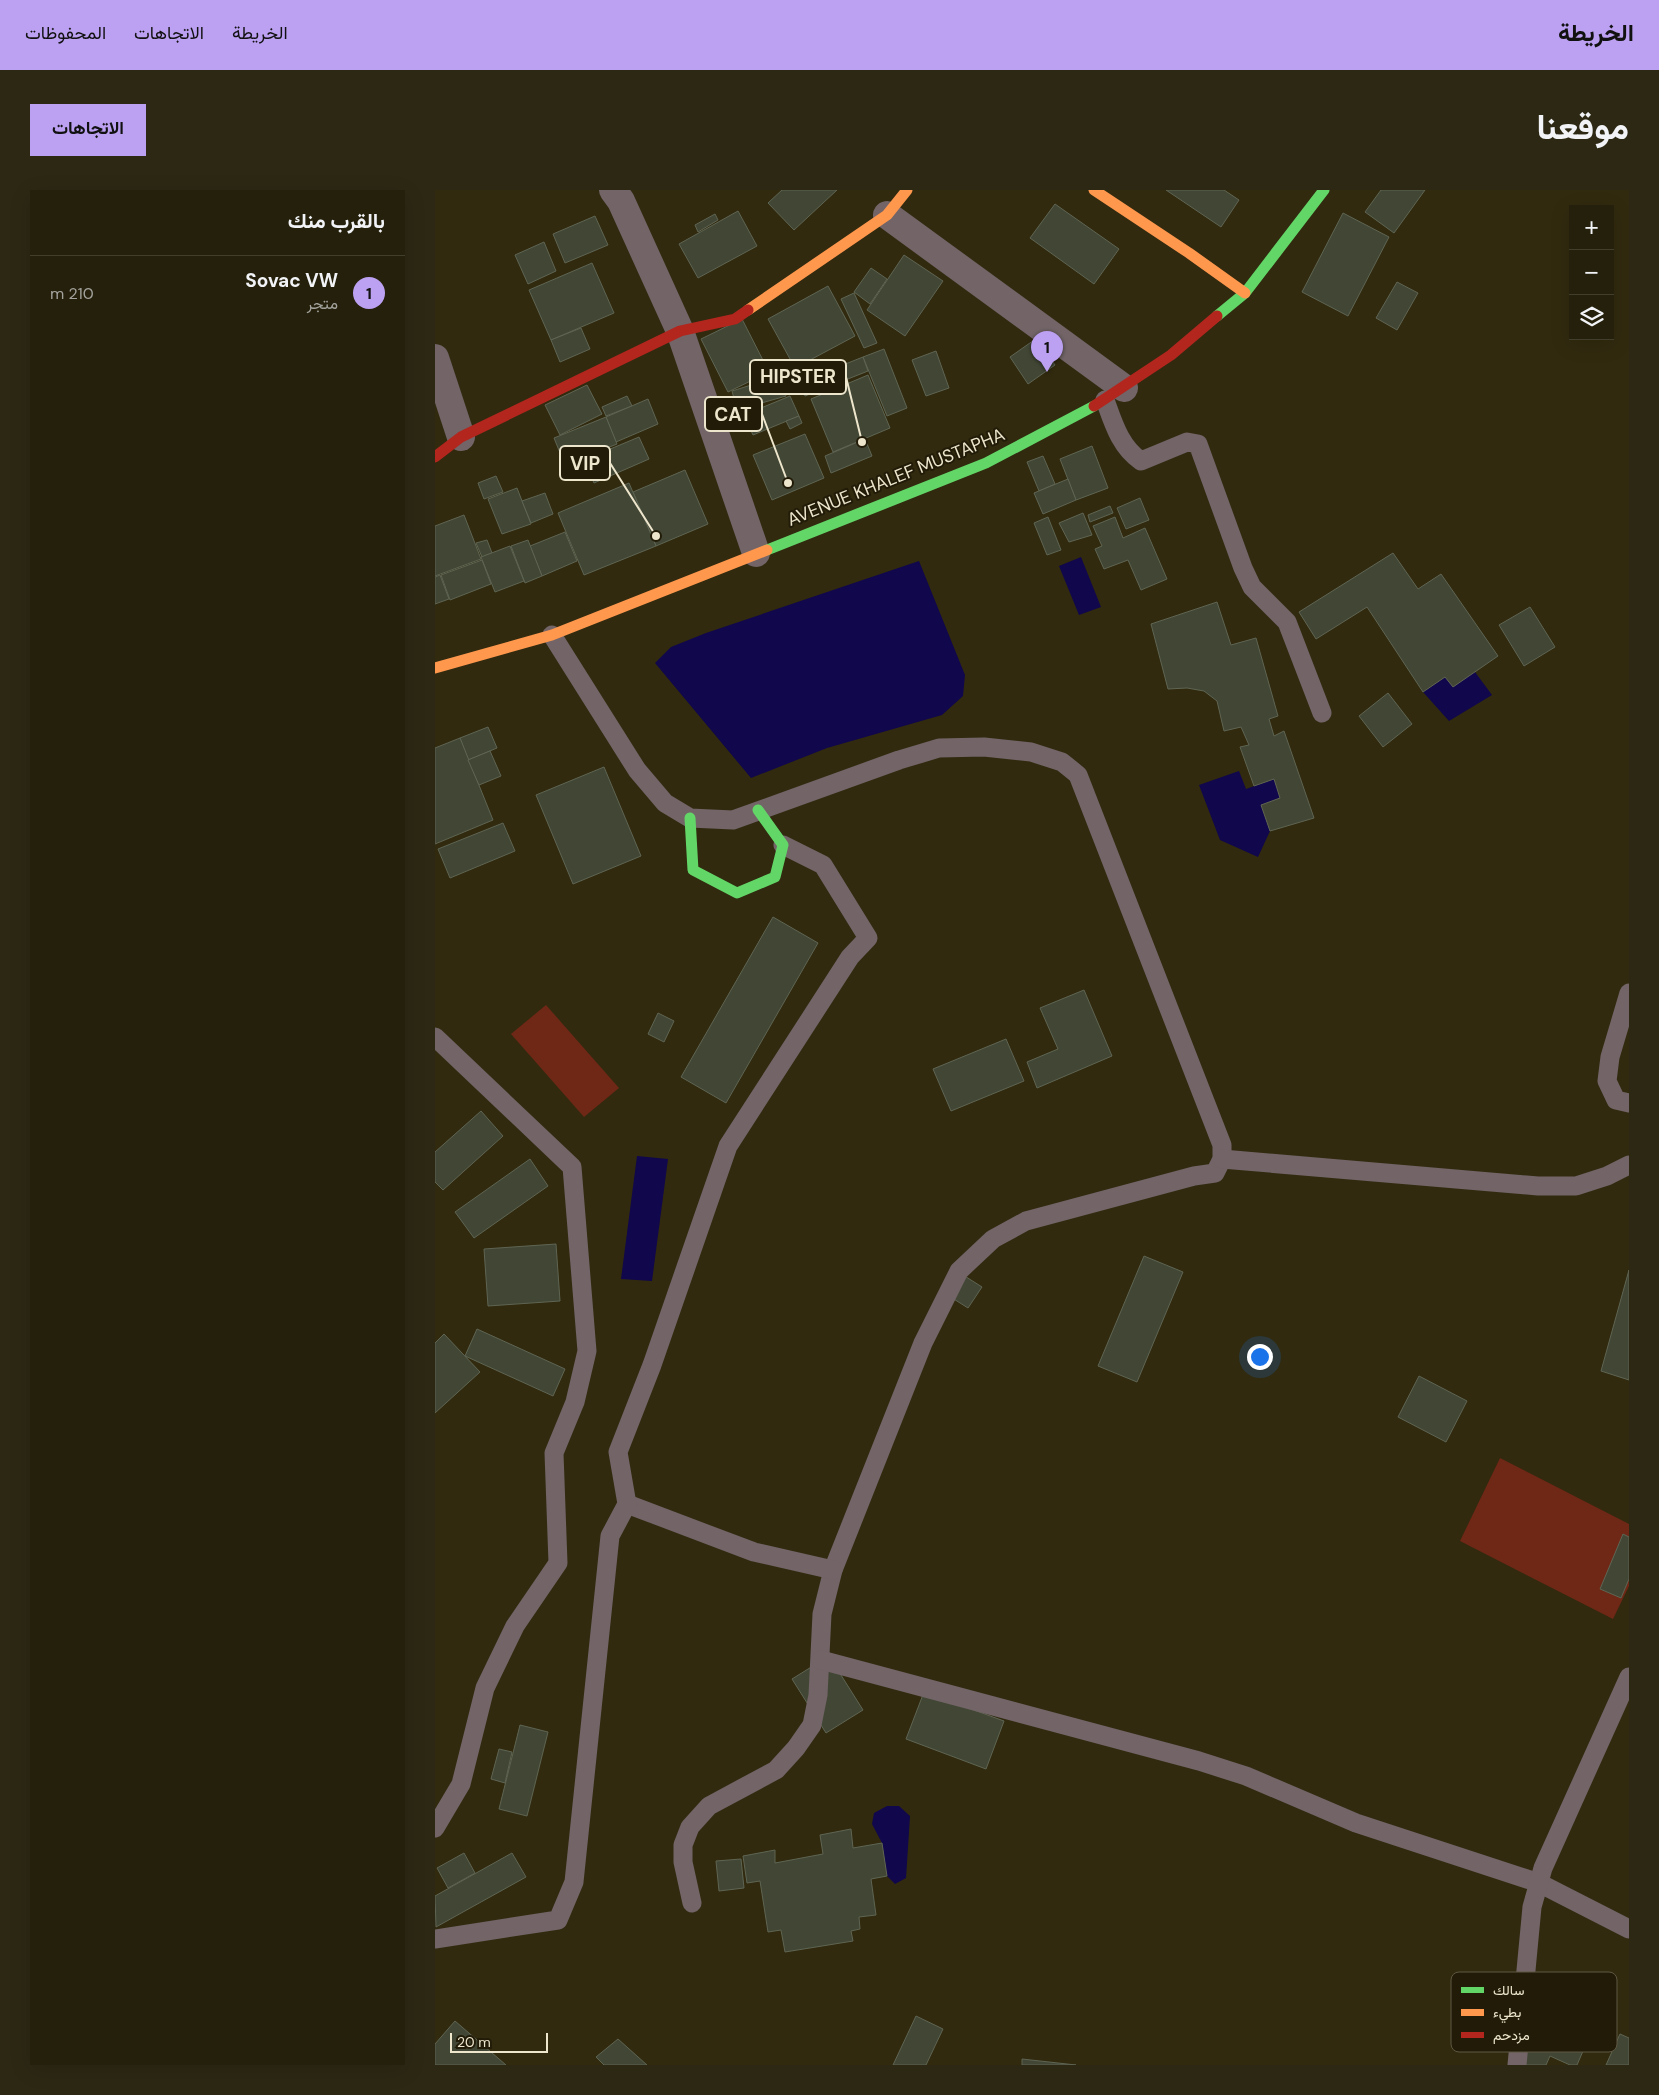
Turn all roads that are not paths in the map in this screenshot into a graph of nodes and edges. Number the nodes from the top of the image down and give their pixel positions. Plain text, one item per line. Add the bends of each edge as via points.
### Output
1 (613, 190) edge
2 (907, 190) edge
3 (1094, 190) edge
4 (1324, 190) edge
5 (887, 215) junction
6 (1245, 293) junction
7 (680, 331) junction
8 (435, 358) edge
9 (1114, 394) junction
10 (461, 437) junction
11 (435, 457) edge
12 (756, 553) junction
13 (552, 634) junction
14 (435, 668) edge
15 (1322, 713) dead end
16 (758, 810) junction
17 (690, 818) junction
18 (783, 845) junction
19 (1629, 993) edge
20 (435, 1037) edge
21 (1629, 1103) edge
22 (1222, 1159) junction
23 (1629, 1165) edge
24 (627, 1504) junction
25 (833, 1570) junction
26 (821, 1660) junction
27 (1629, 1677) edge
28 (435, 1828) edge
29 (1539, 1883) junction
30 (692, 1903) dead end
31 (1629, 1929) edge
32 (435, 1939) edge
33 (1526, 1972) edge
34 (1518, 2052) edge
35 (1517, 2065) edge

1 - 7 street via 621,201
2 - 5 main road
3 - 6 main road
4 - 6 main road, AVENUE KHALEF MUSTAPHA
5 - 7 main road via 735,319
5 - 9 street
6 - 9 main road, AVENUE KHALEF MUSTAPHA via 1171,356
7 - 10 main road
7 - 12 street
8 - 10 street
9 - 12 main road, AVENUE KHALEF MUSTAPHA via 986,463
9 - 15 lane via 1115,428 1129,453 1141,461 1187,442 1198,444 1243,568 1252,587 1287,622
10 - 11 main road
12 - 13 main road, AVENUE KHALEF MUSTAPHA
13 - 14 main road, AVENUE KHALEF MUSTAPHA
13 - 17 lane via 637,770 665,803
16 - 17 lane via 733,820
16 - 18 main road
16 - 22 lane via 939,748 984,747 1031,752 1062,762 1078,775 1222,1145
17 - 18 main road via 693,870 737,893 775,877
18 - 24 lane via 823,864 868,938 850,957 728,1146 652,1365 618,1452
19 - 21 lane via 1610,1057 1607,1081 1617,1100
20 - 28 lane via 572,1167 587,1351 575,1402 554,1453 558,1563 515,1626 485,1688 461,1784
22 - 23 lane via 1539,1186 1576,1186
22 - 25 lane via 1215,1173 1026,1221 993,1239 959,1271 923,1343
24 - 25 lane via 754,1552
24 - 32 lane via 610,1536 575,1882 557,1920
25 - 26 lane via 822,1614
26 - 29 lane via 1199,1761 1246,1776 1356,1823
26 - 30 lane via 819,1695 811,1726 796,1748 776,1770 709,1806 690,1827 683,1844 683,1862
27 - 29 lane
29 - 31 lane
29 - 33 lane via 1532,1907
34 - 35 lane

